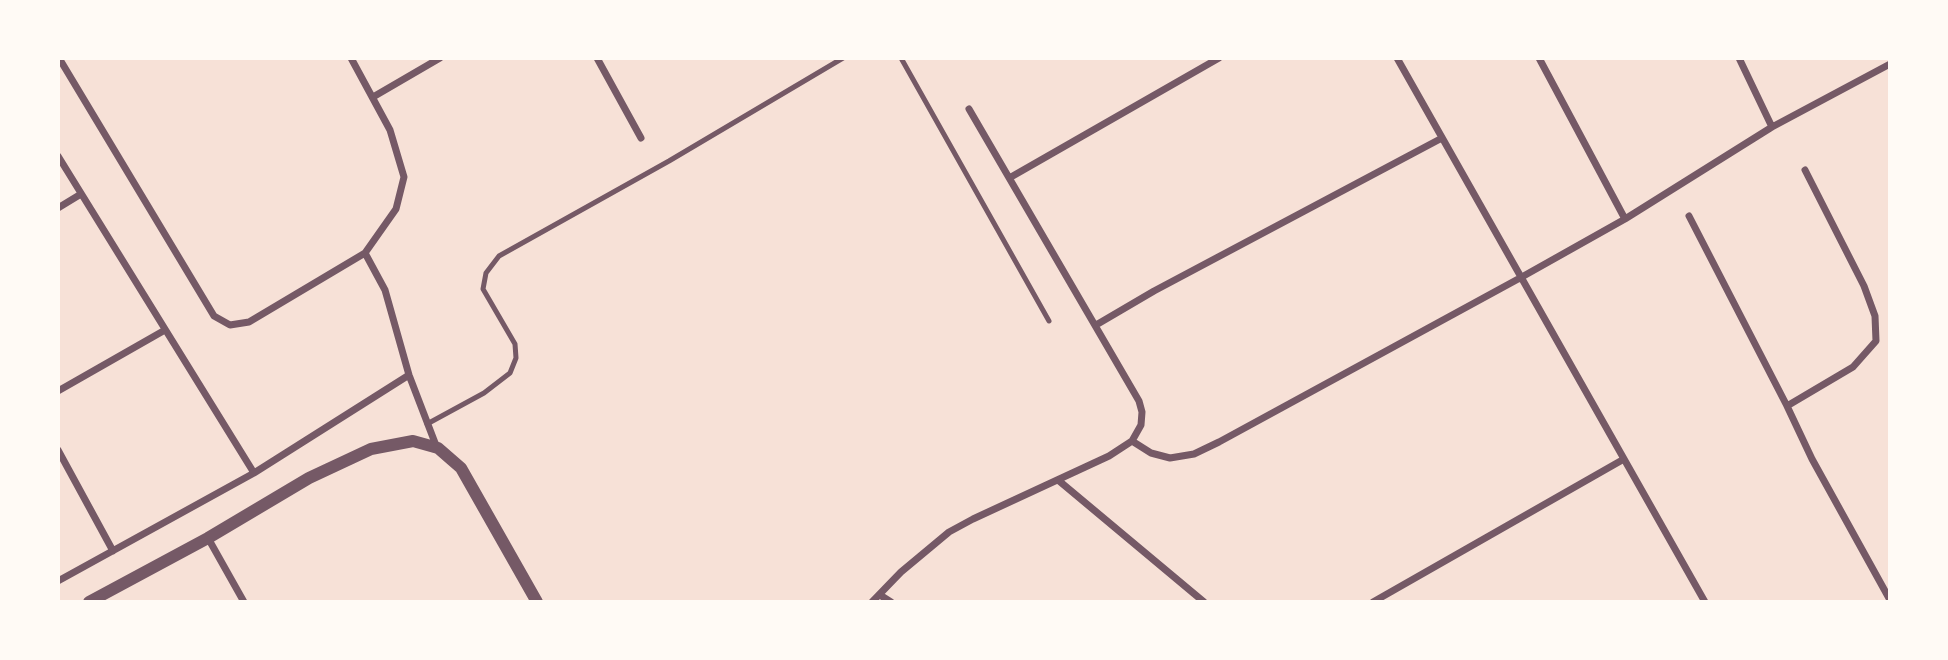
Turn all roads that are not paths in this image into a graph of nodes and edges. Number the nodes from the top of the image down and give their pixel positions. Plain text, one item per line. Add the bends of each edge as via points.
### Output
1 (60, 58) edge
2 (351, 58) edge
3 (440, 58) edge
4 (843, 58) edge
5 (901, 58) edge
6 (1219, 58) edge
7 (1397, 58) edge
8 (1539, 58) edge
9 (1739, 58) edge
10 (599, 59) edge
11 (1890, 64) edge
12 (373, 97) junction
13 (969, 109) dead end
14 (1772, 127) junction
15 (641, 138) dead end
16 (1442, 138) junction
17 (58, 156) edge
18 (1805, 170) dead end
19 (1011, 177) junction
20 (82, 194) junction
21 (58, 208) edge
22 (1689, 216) dead end
23 (1626, 219) junction
24 (365, 253) junction
25 (1520, 278) junction
26 (1049, 321) dead end
27 (1096, 325) junction
28 (165, 330) junction
29 (408, 375) junction
30 (58, 391) edge
31 (1787, 407) junction
32 (427, 424) junction
33 (1132, 441) junction
34 (438, 448) junction
35 (58, 450) edge
36 (1624, 459) junction
37 (254, 473) junction
38 (1058, 480) junction
39 (208, 538) junction
40 (113, 551) junction
41 (58, 582) edge
42 (880, 594) junction
43 (1890, 600) edge
44 (89, 602) edge
45 (244, 602) edge
46 (537, 602) edge
47 (872, 602) edge
48 (891, 602) edge
49 (1204, 602) edge
50 (1373, 602) edge
51 (1705, 602) edge

1 - 24 street via 214,316 230,326 249,322
2 - 12 street
3 - 12 street
4 - 32 lane via 499,256 486,273 483,289 515,344 510,373
5 - 26 lane
6 - 19 street
7 - 16 street
8 - 23 street
9 - 14 street
10 - 15 street
11 - 14 street
12 - 24 street via 399,152 404,177 396,209
13 - 19 street
14 - 23 street
16 - 25 street
16 - 27 street
17 - 20 street
18 - 31 street via 1864,286 1875,316 1876,341 1853,368
19 - 27 street
20 - 21 street
20 - 28 street
22 - 31 street
23 - 25 street
24 - 29 street via 385,290
25 - 33 street via 1194,454 1170,458
25 - 36 street
27 - 33 street via 1142,412
28 - 30 street
28 - 37 street
29 - 32 street
29 - 37 street
31 - 43 street
32 - 34 street
33 - 38 street
34 - 39 street via 413,441 371,449 309,478
34 - 46 street via 461,468
35 - 40 street
36 - 50 street
36 - 51 street
37 - 40 street
38 - 42 street via 949,533
38 - 49 street
39 - 44 street
39 - 45 street
40 - 41 street
42 - 47 street
42 - 48 street

